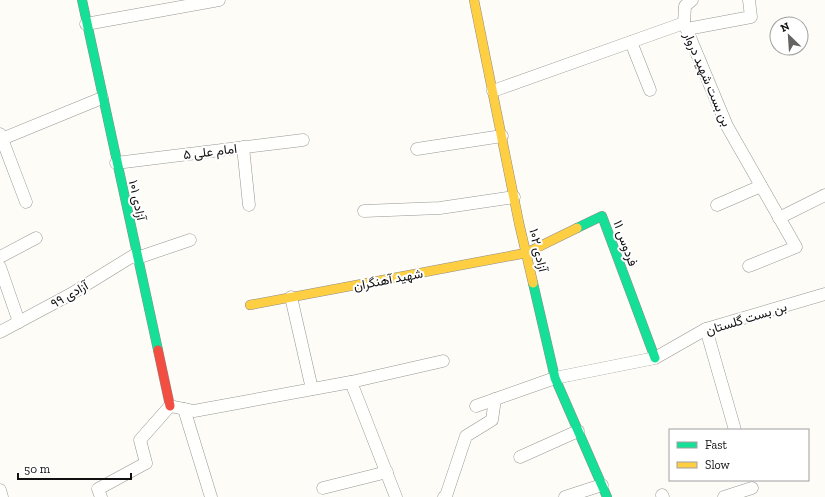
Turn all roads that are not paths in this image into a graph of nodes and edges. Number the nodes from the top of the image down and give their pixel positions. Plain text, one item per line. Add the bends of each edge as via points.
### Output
1 (82, 0) edge
2 (219, 0) edge
3 (474, 0) edge
4 (692, 0) edge
5 (749, 0) edge
6 (86, 24) junction
7 (685, 26) junction
8 (630, 42) junction
9 (650, 90) dead end
10 (493, 91) junction
11 (102, 98) junction
12 (1, 136) edge
13 (502, 136) junction
14 (303, 140) dead end
15 (243, 147) junction
16 (418, 149) dead end
17 (116, 163) junction
18 (761, 186) junction
19 (825, 195) edge
20 (514, 197) junction
21 (26, 202) dead end
22 (248, 205) dead end
23 (717, 205) dead end
24 (364, 211) dead end
25 (779, 218) junction
26 (36, 238) dead end
27 (190, 240) dead end
28 (526, 253) junction
29 (137, 256) junction
30 (0, 257) edge
31 (749, 266) dead end
32 (0, 267) edge
33 (825, 294) edge
34 (291, 297) junction
35 (250, 305) dead end
36 (19, 322) junction
37 (706, 329) junction
38 (0, 332) edge
39 (655, 358) junction
40 (443, 361) dead end
41 (555, 378) junction
42 (352, 382) junction
43 (312, 389) junction
44 (495, 398) junction
45 (170, 406) junction
46 (476, 406) dead end
47 (184, 409) junction
48 (736, 429) edge
49 (578, 431) junction
50 (520, 457) dead end
51 (387, 472) junction
52 (602, 484) junction
53 (323, 488) dead end
54 (752, 488) edge
55 (0, 490) edge
56 (2, 497) edge
57 (102, 497) edge
58 (212, 497) edge
59 (396, 497) edge
60 (444, 497) edge
61 (565, 497) edge
62 (607, 497) edge
63 (724, 497) edge

1 - 6 street, آزادی ۱۰۱
2 - 6 street
3 - 10 street, آزادی ۱۰۲
4 - 7 street via 685,6
5 - 7 street via 751,17
6 - 11 street, آزادی ۱۰۱
7 - 8 street, بن بست شهید دروار
7 - 18 street, بن بست شهید دروار via 727,126
8 - 9 street
8 - 10 street, بن بست شهید دروار
10 - 13 street, آزادی ۱۰۲
11 - 12 street
11 - 17 street, آزادی ۱۰۱
12 - 21 street
13 - 16 street
13 - 20 street, آزادی ۱۰۲
14 - 15 street, امام علی ۵
15 - 17 street, امام علی ۵
15 - 22 street
17 - 29 street, آزادی ۱۰۱
18 - 23 street
18 - 25 street, بن بست شهید دروار
19 - 25 street
20 - 24 street via 440,208
20 - 28 street, آزادی ۱۰۲
25 - 31 street, بن بست شهید دروار via 796,247
26 - 30 street
27 - 29 street, آزادی ٩٩
28 - 34 street, شهید آهنگران
28 - 39 street, فردوس ۱۱ via 602,216
28 - 41 street, آزادی ۱۰۲
29 - 36 street, آزادی ٩٩
29 - 45 street, آزادی ۱۰۱
32 - 36 street
33 - 37 street, بن بست گلستان
34 - 35 street, شهید آهنگران
34 - 43 street
36 - 38 street, آزادی ٩٩
37 - 39 street, بن بست گلستان
37 - 48 street
39 - 41 street, بن بست گلستان
40 - 42 street
41 - 44 street, بن بست گلستان
41 - 49 street, آزادی ۱۰۲
42 - 43 street
42 - 51 street
43 - 47 street via 194,411
44 - 46 street, بن بست گلستان
44 - 60 street via 492,420 466,436
45 - 47 street
45 - 57 street via 140,440 146,463 98,489
47 - 58 street
49 - 50 street
49 - 52 street, آزادی ۱۰۲
51 - 53 street
51 - 59 street
52 - 61 street
52 - 62 street, آزادی ۱۰۲
54 - 63 street
55 - 56 street

